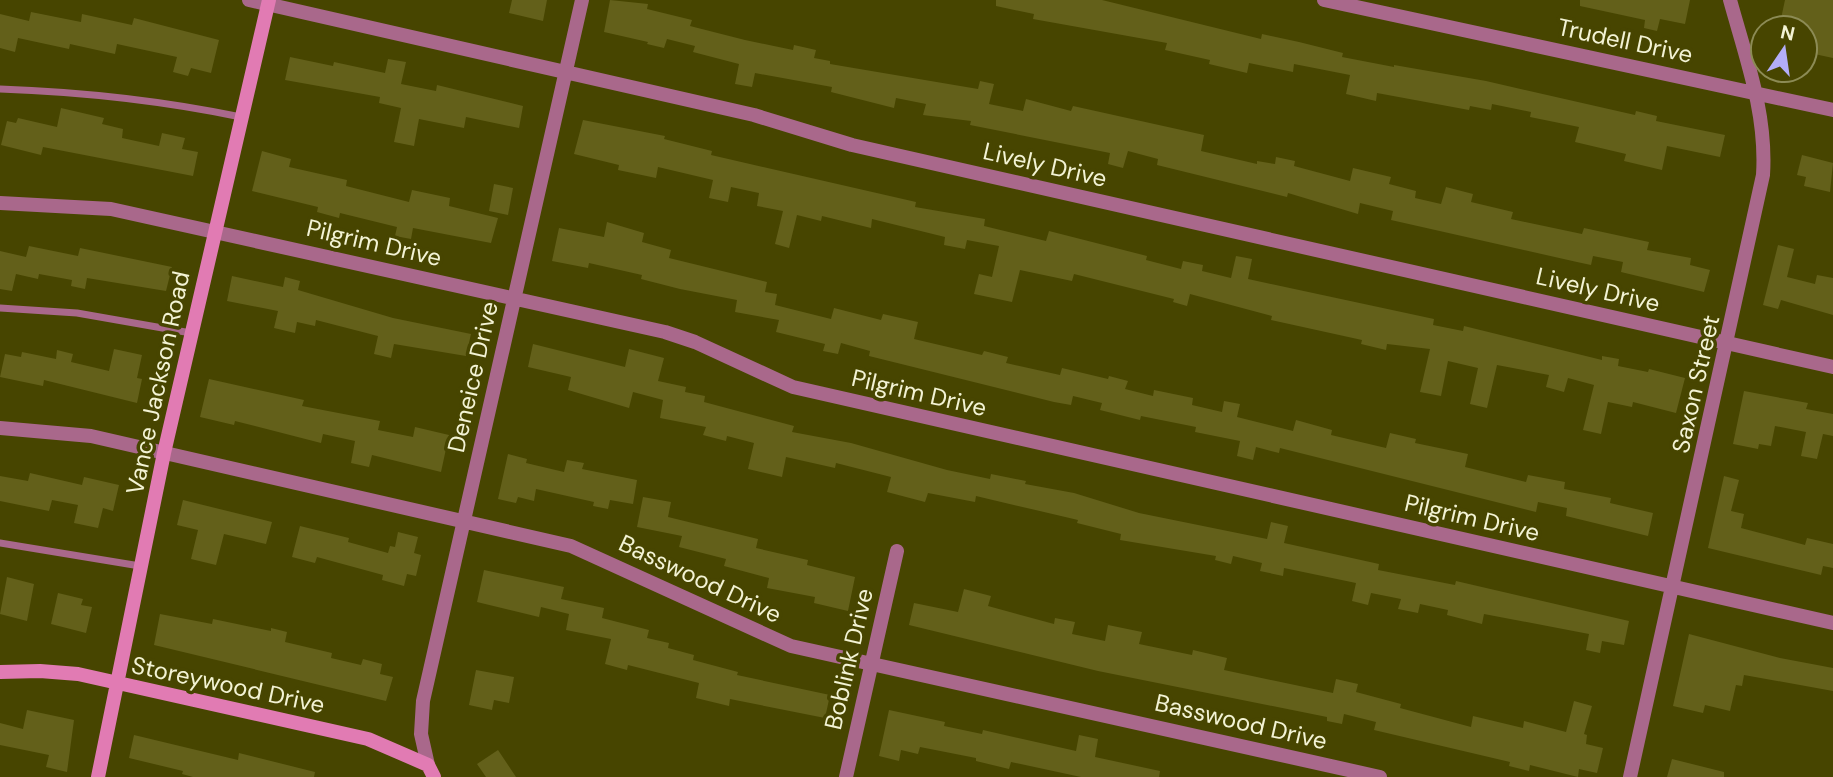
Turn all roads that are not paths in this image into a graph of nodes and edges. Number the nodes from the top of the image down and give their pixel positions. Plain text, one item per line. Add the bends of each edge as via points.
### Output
1 (250, 0) edge
2 (582, 0) edge
3 (1324, 0) edge
4 (1730, 0) edge
5 (268, 2) edge
6 (565, 71) junction
7 (0, 89) edge
8 (1757, 94) junction
9 (1833, 110) edge
10 (241, 117) junction
11 (0, 203) edge
12 (215, 231) junction
13 (514, 298) junction
14 (0, 308) edge
15 (191, 333) junction
16 (1728, 343) junction
17 (1833, 367) edge
18 (0, 428) edge
19 (164, 453) junction
20 (464, 521) junction
21 (0, 544) edge
22 (897, 551) dead end
23 (141, 567) junction
24 (1673, 587) junction
25 (1833, 623) edge
26 (872, 663) junction
27 (0, 672) edge
28 (117, 684) junction
29 (431, 771) edge
30 (98, 777) edge
31 (846, 777) edge
32 (1380, 777) edge
33 (1630, 777) edge

1 - 5 street, Lively Drive
2 - 6 street, Deneice Drive
3 - 8 street, Trudell Drive
4 - 8 street, Saxon Street
5 - 6 street, Lively Drive
5 - 10 main road, Vance Jackson Road
6 - 13 street, Deneice Drive
6 - 16 street, Lively Drive via 754,115 852,145
7 - 10 lane via 158,100
8 - 9 street, Trudell Drive
8 - 16 street, Saxon Street via 1765,151 1763,175
10 - 12 main road, Vance Jackson Road
11 - 12 street, Pilgrim Drive via 111,209
12 - 13 street, Pilgrim Drive
12 - 15 main road, Vance Jackson Road
13 - 20 street, Deneice Drive
13 - 24 street, Pilgrim Drive via 681,337 793,387
14 - 15 lane via 77,313
15 - 19 main road, Vance Jackson Road
16 - 17 street, Lively Drive
16 - 24 street, Saxon Street
18 - 19 street, Basswood Drive via 91,436
19 - 20 street, Basswood Drive
19 - 23 main road, Vance Jackson Road
20 - 26 street, Basswood Drive via 595,555 790,646
20 - 29 street, Deneice Drive via 423,701 421,733
21 - 23 lane
22 - 26 street, Boblink Drive
23 - 28 main road, Vance Jackson Road
24 - 25 street, Pilgrim Drive
24 - 33 street, Saxon Street
26 - 31 street, Boblink Drive
26 - 32 street, Basswood Drive
27 - 28 main road, Storeywood Drive via 40,671
28 - 29 main road, Storeywood Drive via 368,739
28 - 30 main road, Vance Jackson Road

